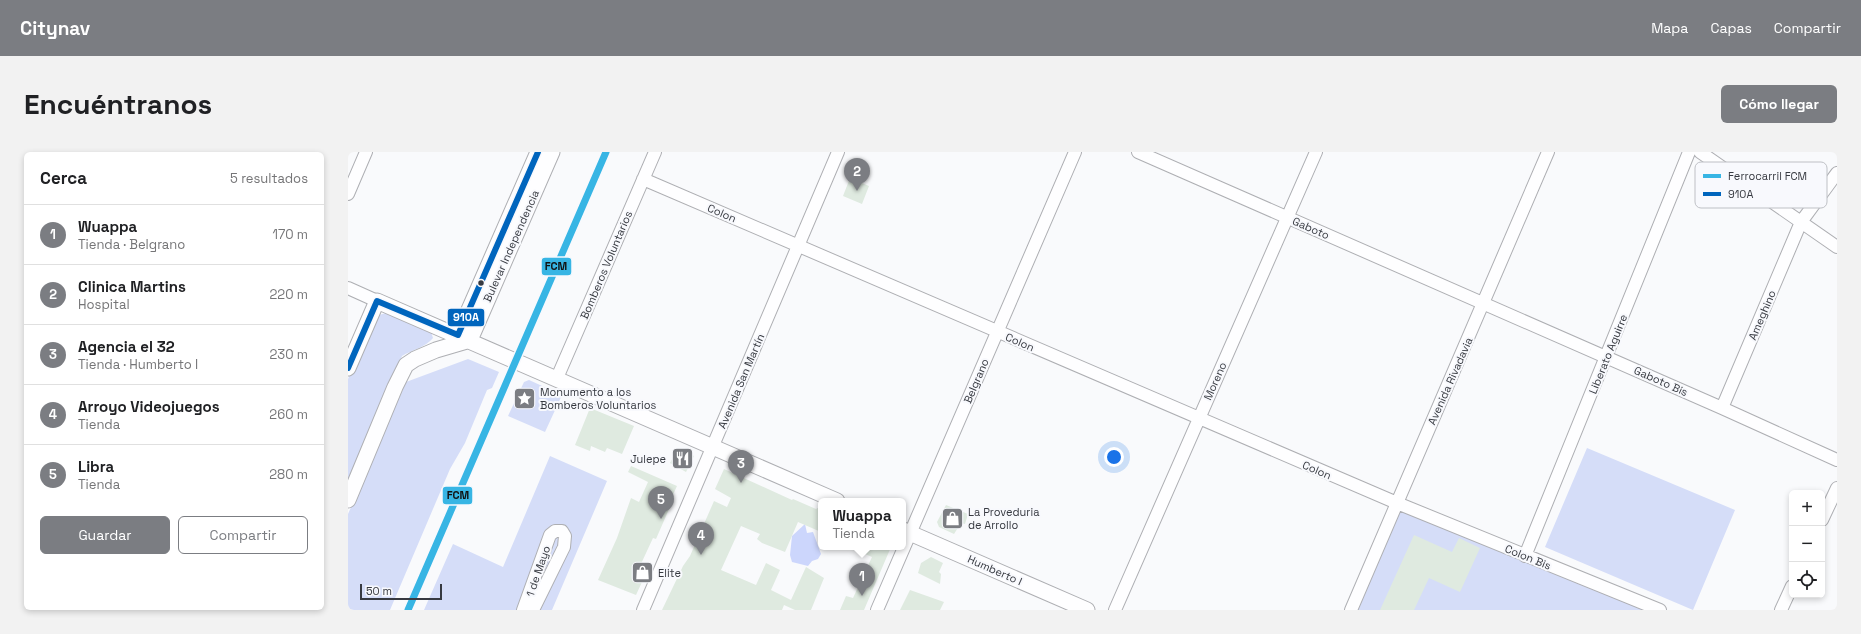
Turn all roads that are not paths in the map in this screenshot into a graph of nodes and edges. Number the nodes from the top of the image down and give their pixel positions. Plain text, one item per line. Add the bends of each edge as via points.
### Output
1 (366, 152) edge
2 (538, 152) edge
3 (552, 152) edge
4 (655, 152) edge
5 (838, 152) edge
6 (1075, 152) edge
7 (1138, 152) edge
8 (1316, 152) edge
9 (1548, 152) edge
10 (1689, 152) edge
11 (1700, 152) edge
12 (1714, 162) edge
13 (1837, 173) edge
14 (643, 179) junction
15 (1827, 187) edge
16 (348, 194) edge
17 (1781, 208) edge
18 (1811, 208) edge
19 (1288, 218) junction
20 (1801, 222) junction
21 (798, 246) junction
22 (1837, 247) edge
23 (348, 288) edge
24 (377, 301) junction
25 (1484, 304) junction
26 (443, 329) junction
27 (997, 332) junction
28 (464, 338) junction
29 (436, 350) junction
30 (1607, 357) junction
31 (348, 368) edge
32 (557, 378) junction
33 (1722, 408) junction
34 (1198, 419) junction
35 (713, 447) junction
36 (1837, 460) edge
37 (1837, 488) edge
38 (830, 498) edge
39 (348, 500) edge
40 (1397, 503) junction
41 (1825, 514) edge
42 (907, 531) edge
43 (900, 550) edge
44 (1525, 556) junction
45 (1789, 593) edge
46 (523, 610) edge
47 (534, 610) edge
48 (643, 610) edge
49 (877, 610) edge
50 (1088, 610) edge
51 (1115, 610) edge
52 (1351, 610) edge
53 (1660, 610) edge
54 (1781, 610) edge

1 - 16 street
2 - 28 main road, Bulevar Independencia
3 - 28 main road, Bulevar Independencia
4 - 14 street, Bomberos Voluntarios
5 - 21 street, Avenida San Martín
6 - 27 street, Belgrano
7 - 19 street, Gaboto
8 - 19 street, Moreno
9 - 25 street, Avenida Rivadavia
10 - 30 street, Liberato Aguirre
11 - 12 street
13 - 15 street, Ameghino
14 - 21 street, Colon
14 - 32 street, Bomberos Voluntarios
17 - 20 street
18 - 20 street, Ameghino
19 - 25 street, Gaboto
19 - 34 street, Moreno
20 - 22 street
20 - 33 street, Ameghino
21 - 27 street, Colon
21 - 35 street, Avenida San Martín
23 - 24 street
24 - 26 main road
24 - 31 main road
25 - 30 street, Gaboto Bis
25 - 40 street, Avenida Rivadavia
26 - 28 main road
26 - 29 main road via 443,336
27 - 34 street, Colon
27 - 42 street, Belgrano
28 - 29 main road
28 - 32 main road
29 - 39 main road via 415,359 403,370
30 - 33 street, Gaboto Bis
30 - 44 street, Liberato Aguirre
32 - 35 main road
33 - 36 street, Gaboto Bis
34 - 40 street, Colon
34 - 51 street, Moreno
35 - 38 main road
35 - 48 street, Avenida San Martín
37 - 41 street
40 - 44 street, Colon Bis
40 - 52 street, Avenida Rivadavia
42 - 50 main road, Humberto I
43 - 49 street, Belgrano
44 - 53 street, Colon Bis
45 - 54 street
46 - 47 street, 1 de Mayo via 550,535 562,531 565,536 564,547

